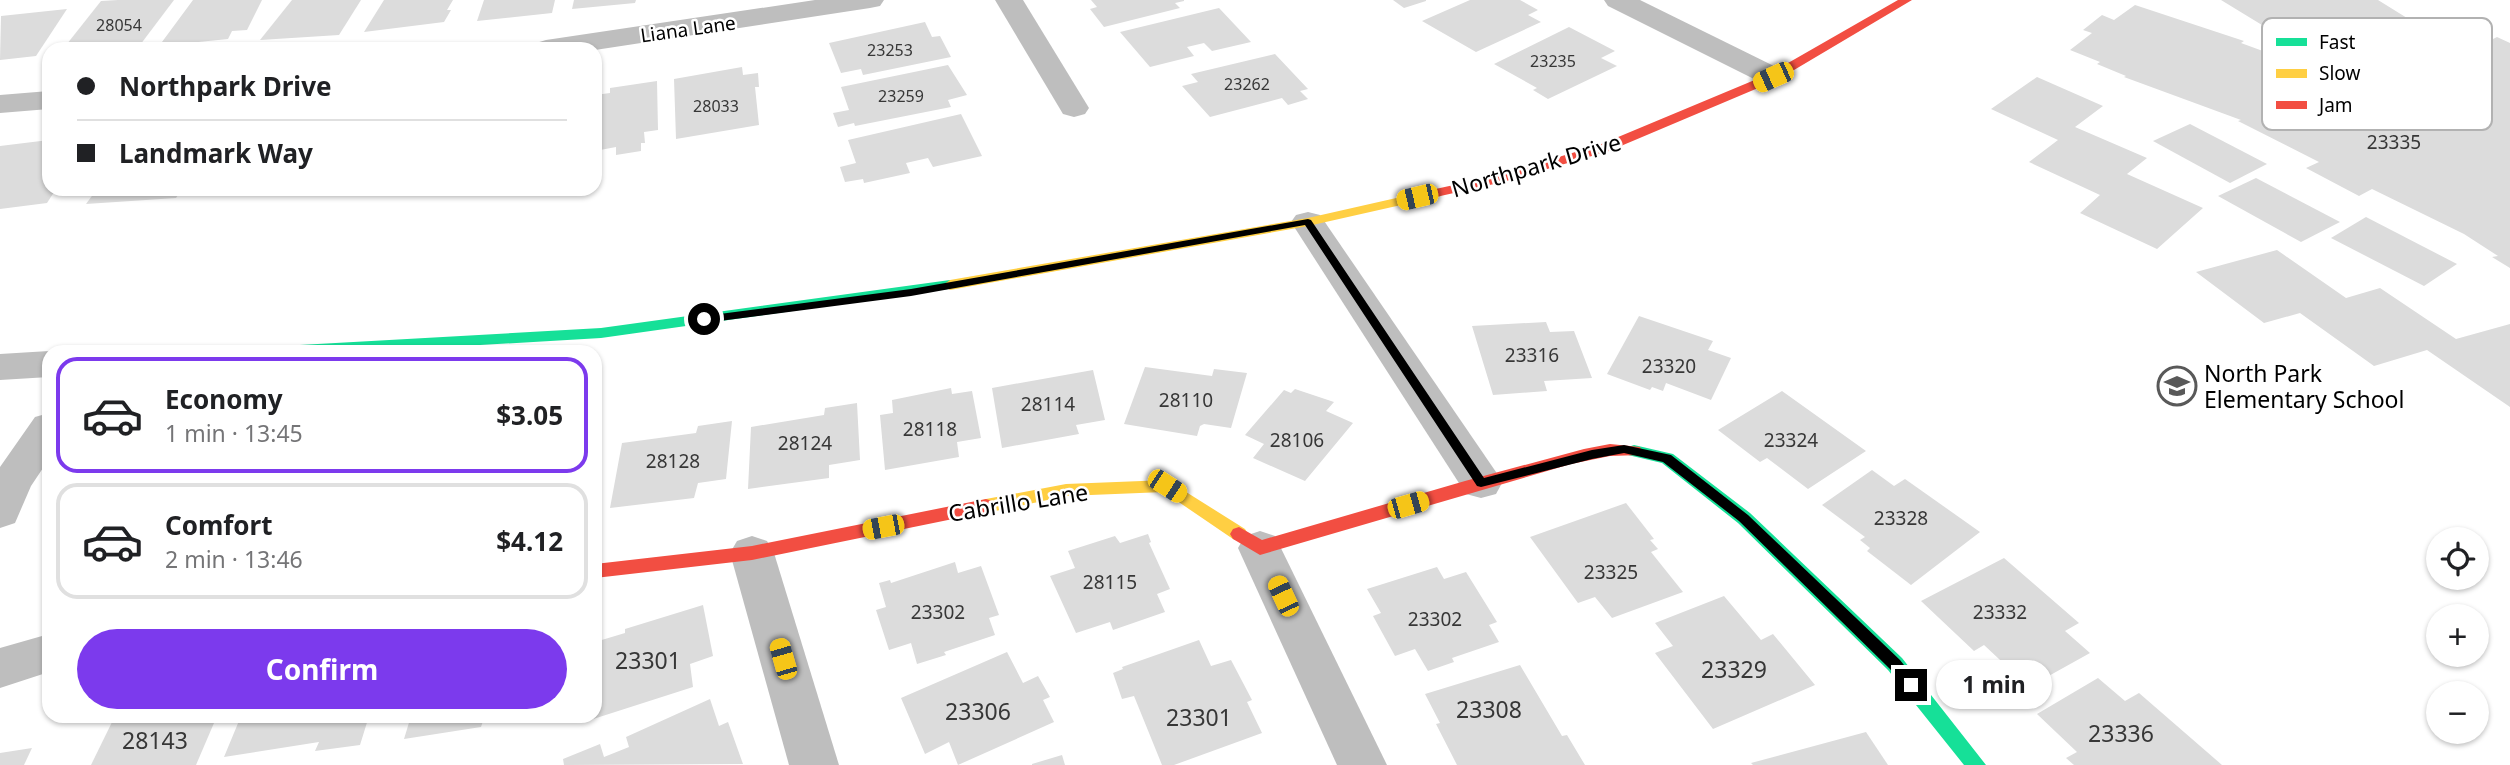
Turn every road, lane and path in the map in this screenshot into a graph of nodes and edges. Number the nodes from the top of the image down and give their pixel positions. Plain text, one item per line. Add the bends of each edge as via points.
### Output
1 (870, 0) edge
2 (1009, 0) edge
3 (1618, 0) edge
4 (1906, 0) edge
5 (592, 42) edge
6 (1773, 77) junction
7 (42, 101) edge
8 (0, 104) edge
9 (1074, 108) dead end
10 (1308, 222) junction
11 (388, 345) edge
12 (42, 364) edge
13 (0, 367) edge
14 (42, 437) edge
15 (1481, 483) junction
16 (0, 512) edge
17 (1260, 548) junction
18 (752, 553) junction
19 (602, 570) edge
20 (42, 655) edge
21 (0, 668) edge
22 (814, 765) edge
23 (1362, 765) edge
24 (1976, 765) edge

1 - 5 street, Liana Lane
2 - 9 street
3 - 6 street
4 - 6 street, Northpark Drive
6 - 10 street, Northpark Drive via 1604,148 1498,179
7 - 8 street
10 - 11 street, Northpark Drive via 911,292 601,333
10 - 15 street
12 - 13 street
14 - 16 street via 12,482
15 - 17 street
15 - 24 street via 1624,449 1667,458 1744,518 1895,664
17 - 18 street, Cabrillo Lane via 1167,486 1066,491
17 - 23 street
18 - 19 street, Cabrillo Lane
18 - 22 street
20 - 21 street

